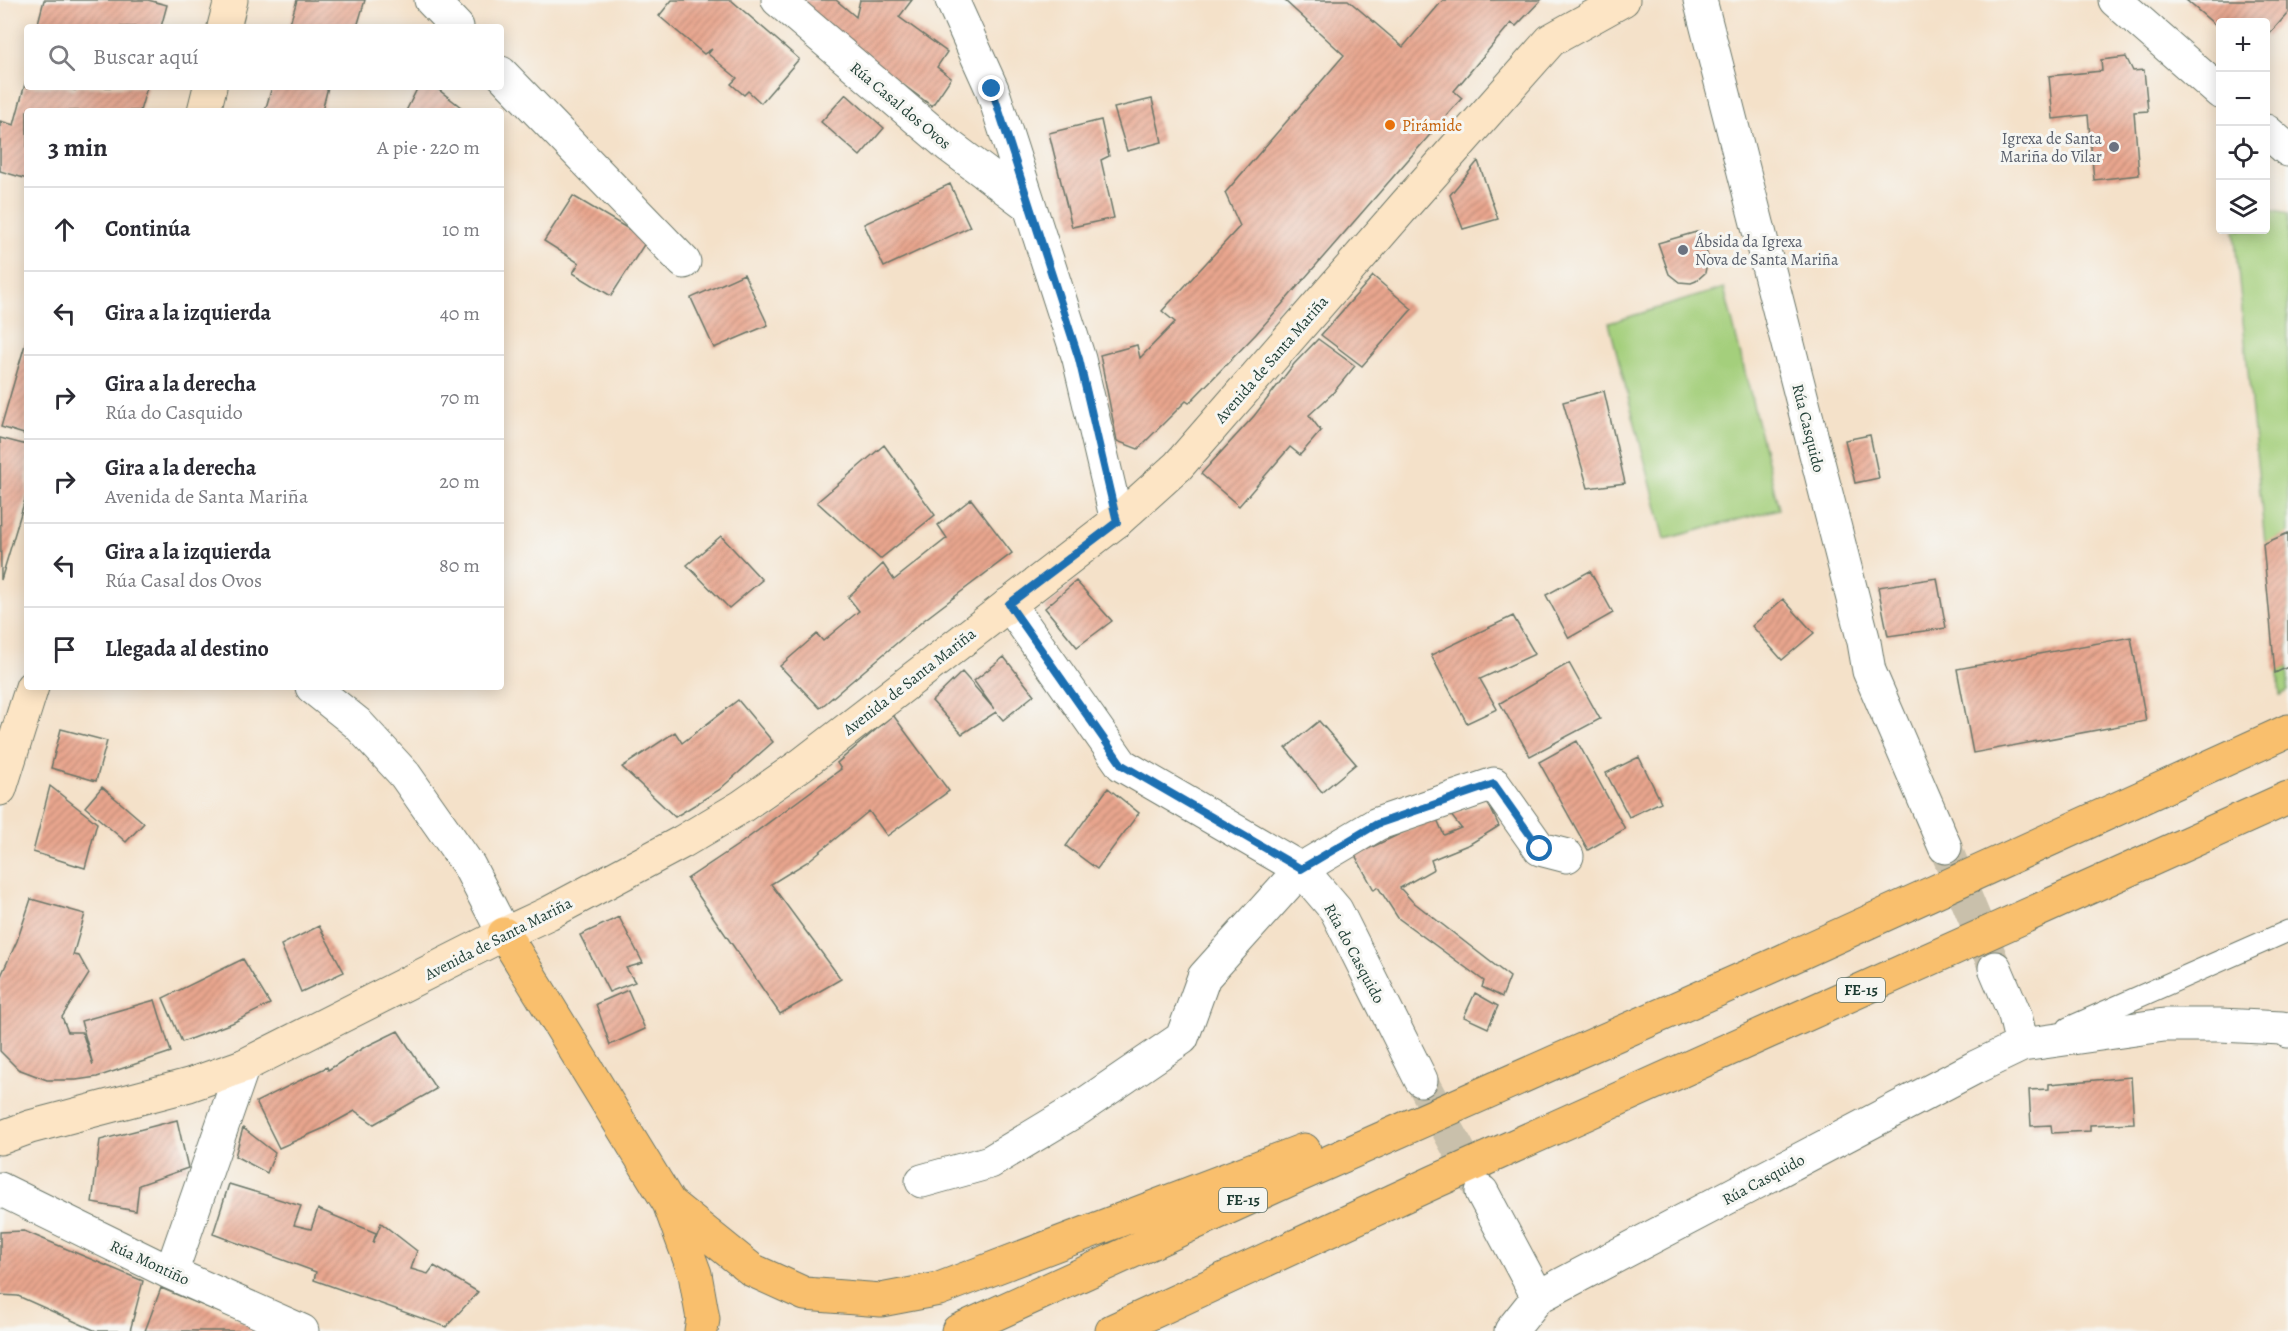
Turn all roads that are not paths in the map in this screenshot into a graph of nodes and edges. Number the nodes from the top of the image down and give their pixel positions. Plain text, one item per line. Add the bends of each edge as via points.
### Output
1 (231, 0) edge
2 (431, 0) edge
3 (778, 0) edge
4 (952, 0) edge
5 (1623, 0) edge
6 (1700, 0) edge
7 (2115, 0) edge
8 (225, 24) edge
9 (454, 24) edge
10 (504, 76) edge
11 (2216, 88) edge
12 (209, 90) edge
13 (205, 108) edge
14 (2270, 135) edge
15 (2288, 150) edge
16 (1028, 205) junction
17 (684, 262) dead end
18 (1117, 522) junction
19 (1009, 604) junction
20 (31, 690) edge
21 (316, 690) edge
22 (2288, 731) edge
23 (0, 789) edge
24 (2288, 798) edge
25 (1945, 847) tunnel mouth
26 (1568, 856) dead end
27 (1301, 869) junction
28 (2288, 931) edge
29 (504, 934) junction
30 (1995, 968) tunnel mouth
31 (2288, 1031) edge
32 (2022, 1045) junction
33 (243, 1066) junction
34 (1530, 1072) junction
35 (1421, 1080) tunnel mouth
36 (0, 1114) edge
37 (15, 1132) edge
38 (922, 1181) dead end
39 (0, 1189) edge
40 (1482, 1192) tunnel mouth
41 (669, 1203) junction
42 (171, 1273) junction
43 (1538, 1297) junction
44 (302, 1331) edge
45 (701, 1331) edge
46 (958, 1331) edge
47 (1112, 1331) edge
48 (1510, 1331) edge

1 - 8 street
2 - 9 street
3 - 16 street, Rúa Casal dos Ovos via 948,146
4 - 16 street via 992,89
5 - 18 street, Avenida de Santa Mariña via 1551,40 1178,466
6 - 25 street, Rúa Casquido via 1869,671
7 - 11 street
10 - 17 street
12 - 13 street
14 - 15 street
16 - 18 street via 1079,359
18 - 19 street, Avenida de Santa Mariña
19 - 27 street, Rúa do Casquido via 1122,765
19 - 29 street, Avenida de Santa Mariña via 741,807 672,848
20 - 23 street
21 - 29 street via 357,723 405,775 469,866
22 - 34 highway, FE-15
24 - 47 highway, FE-15
26 - 27 street via 1540,849 1494,784 1377,824
27 - 35 street, Rúa do Casquido via 1336,910
27 - 38 street via 1204,977 1182,1038 1078,1109 990,1162
28 - 32 lane via 2094,1018
29 - 33 street, Avenida de Santa Mariña
29 - 41 highway
30 - 32 street via 2015,1015
31 - 32 street, Rúa Casquido via 2164,1025
32 - 43 street, Rúa Casquido
33 - 37 street, Avenida de Santa Mariña via 189,1085
33 - 42 street
34 - 41 highway via 1380,1121 939,1289 881,1300 805,1294 752,1270
34 - 46 highway, FE-15
36 - 37 street, Avenida de Santa Mariña
39 - 42 street, Rúa Montiño
40 - 43 street
41 - 45 highway via 695,1274 703,1319
42 - 44 street, Rúa Montiño
43 - 48 street

